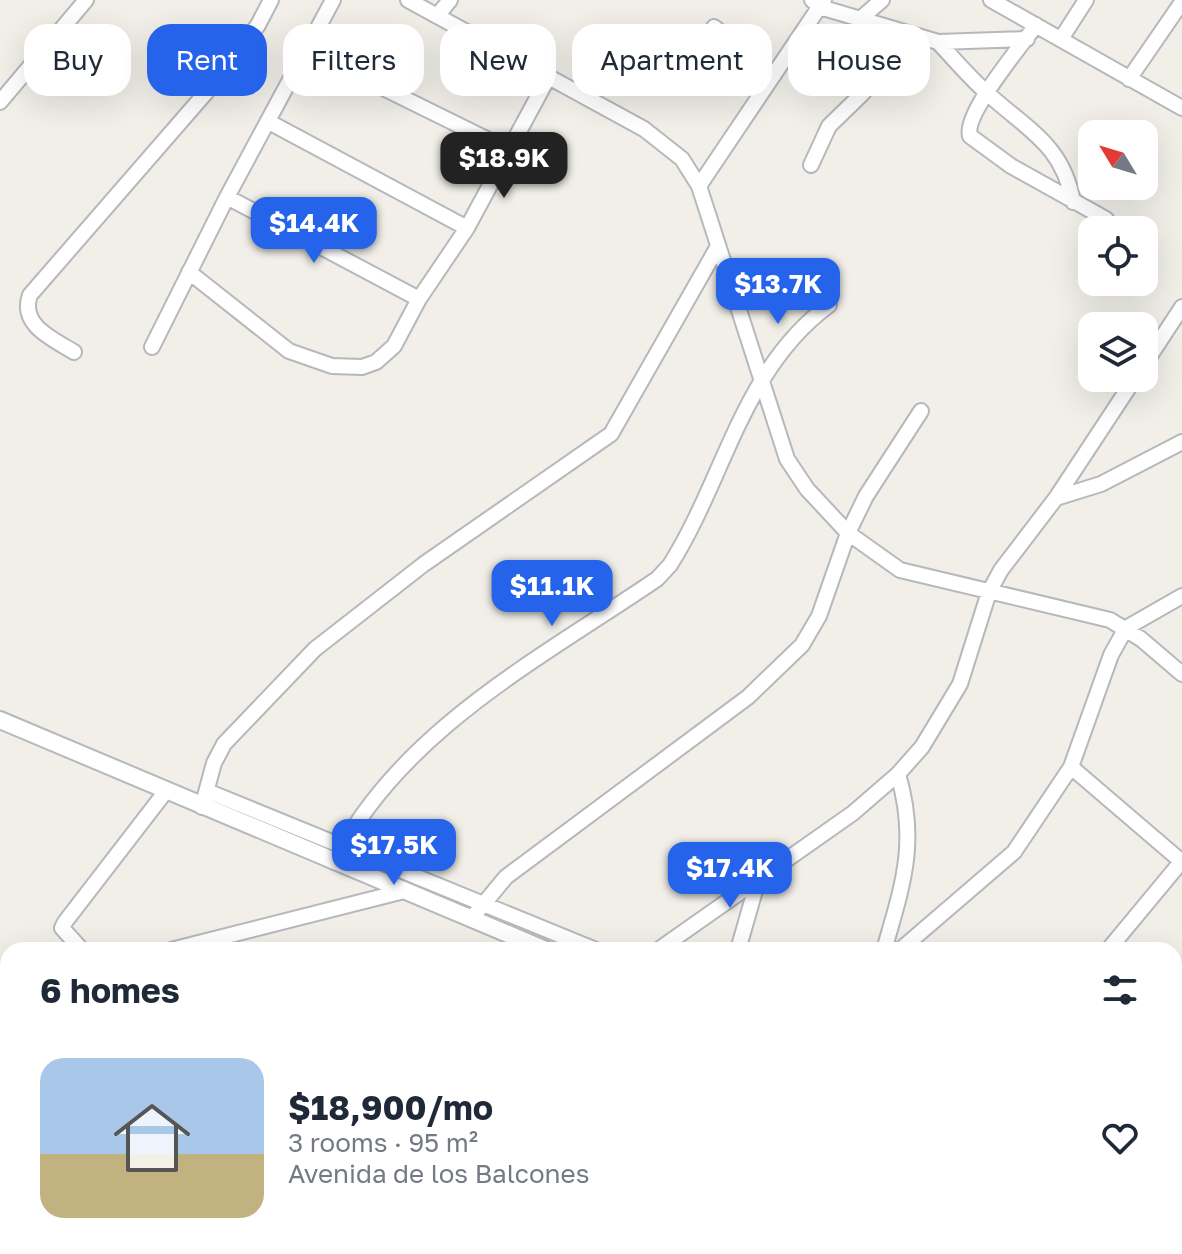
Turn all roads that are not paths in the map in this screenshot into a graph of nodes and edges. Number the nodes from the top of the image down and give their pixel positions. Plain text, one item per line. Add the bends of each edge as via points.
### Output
1 (86, 0) edge
2 (271, 0) edge
3 (333, 0) edge
4 (408, 0) edge
5 (450, 0) edge
6 (882, 0) edge
7 (991, 0) edge
8 (1086, 0) edge
9 (819, 2) edge
10 (1182, 2) edge
11 (437, 16) junction
12 (859, 20) junction
13 (320, 24) edge
14 (452, 24) edge
15 (1036, 25) junction
16 (1027, 39) junction
17 (1061, 39) junction
18 (938, 42) junction
19 (774, 75) joint
20 (1129, 79) junction
21 (556, 80) edge
22 (987, 93) junction
23 (283, 95) edge
24 (399, 96) edge
25 (538, 96) edge
26 (0, 102) edge
27 (1182, 108) edge
28 (269, 122) junction
29 (509, 150) junction
30 (811, 165) dead end
31 (699, 186) junction
32 (227, 197) junction
33 (1073, 202) junction
34 (1100, 216) edge
35 (467, 228) junction
36 (717, 248) junction
37 (189, 272) junction
38 (419, 299) junction
39 (829, 305) dead end
40 (1182, 307) edge
41 (1158, 344) edge
42 (152, 347) dead end
43 (74, 352) dead end
44 (759, 380) junction
45 (1126, 392) edge
46 (921, 411) dead end
47 (1182, 442) edge
48 (1056, 498) junction
49 (848, 533) junction
50 (989, 592) junction
51 (1182, 596) edge
52 (1126, 628) junction
53 (1182, 674) edge
54 (0, 720) edge
55 (1071, 767) junction
56 (898, 774) junction
57 (166, 791) junction
58 (204, 799) junction
59 (342, 845) junction
60 (334, 862) junction
61 (1182, 862) edge
62 (758, 880) junction
63 (404, 891) junction
64 (483, 903) junction
65 (471, 919) junction
66 (62, 928) junction
67 (60, 942) edge
68 (75, 942) edge
69 (203, 942) edge
70 (527, 942) edge
71 (577, 942) edge
72 (669, 942) edge
73 (740, 942) edge
74 (886, 942) edge
75 (909, 942) edge
76 (1115, 942) edge

1 - 26 street
2 - 43 street via 216,81 35,288 29,316 38,330
3 - 13 street
4 - 11 street
5 - 11 street
6 - 12 street
7 - 15 street
8 - 17 street
9 - 12 street
9 - 19 street
10 - 20 street
11 - 14 street
12 - 18 street
12 - 30 street via 871,81 829,126
15 - 16 street
15 - 17 street
16 - 18 street
16 - 22 street
17 - 20 street
18 - 22 street
19 - 31 street
20 - 27 street
21 - 31 street via 653,136 682,159
22 - 33 street via 1058,157 1069,177
22 - 33 street via 968,125 974,142
23 - 28 street
24 - 29 street
25 - 29 street
28 - 32 street
28 - 35 street
29 - 35 street
31 - 36 street
32 - 37 street
32 - 38 street
33 - 34 street
35 - 38 street
36 - 44 street
36 - 58 street via 611,434 424,564 315,649 224,744
37 - 38 street via 273,341 332,366 362,367 385,356
37 - 42 street
39 - 44 street via 804,324
40 - 41 street
44 - 49 street via 794,472
44 - 59 street via 670,565 423,745
45 - 48 street
46 - 49 street
47 - 48 street via 1101,484
48 - 50 street
49 - 50 street via 900,570
49 - 64 street via 819,616 776,673 506,877
50 - 52 street
50 - 56 street via 960,684 942,718
51 - 52 street
52 - 53 street
52 - 55 street via 1111,655
54 - 57 street
55 - 61 street
55 - 75 street via 1014,852
56 - 62 street
56 - 74 street via 910,833 907,871
57 - 58 street
57 - 66 street
58 - 59 street
58 - 60 street
59 - 60 street
59 - 64 street
60 - 63 street
61 - 76 street
62 - 72 street
62 - 73 street
63 - 65 street
63 - 69 street
64 - 65 street
64 - 71 street
65 - 70 street
66 - 67 street
66 - 68 street

